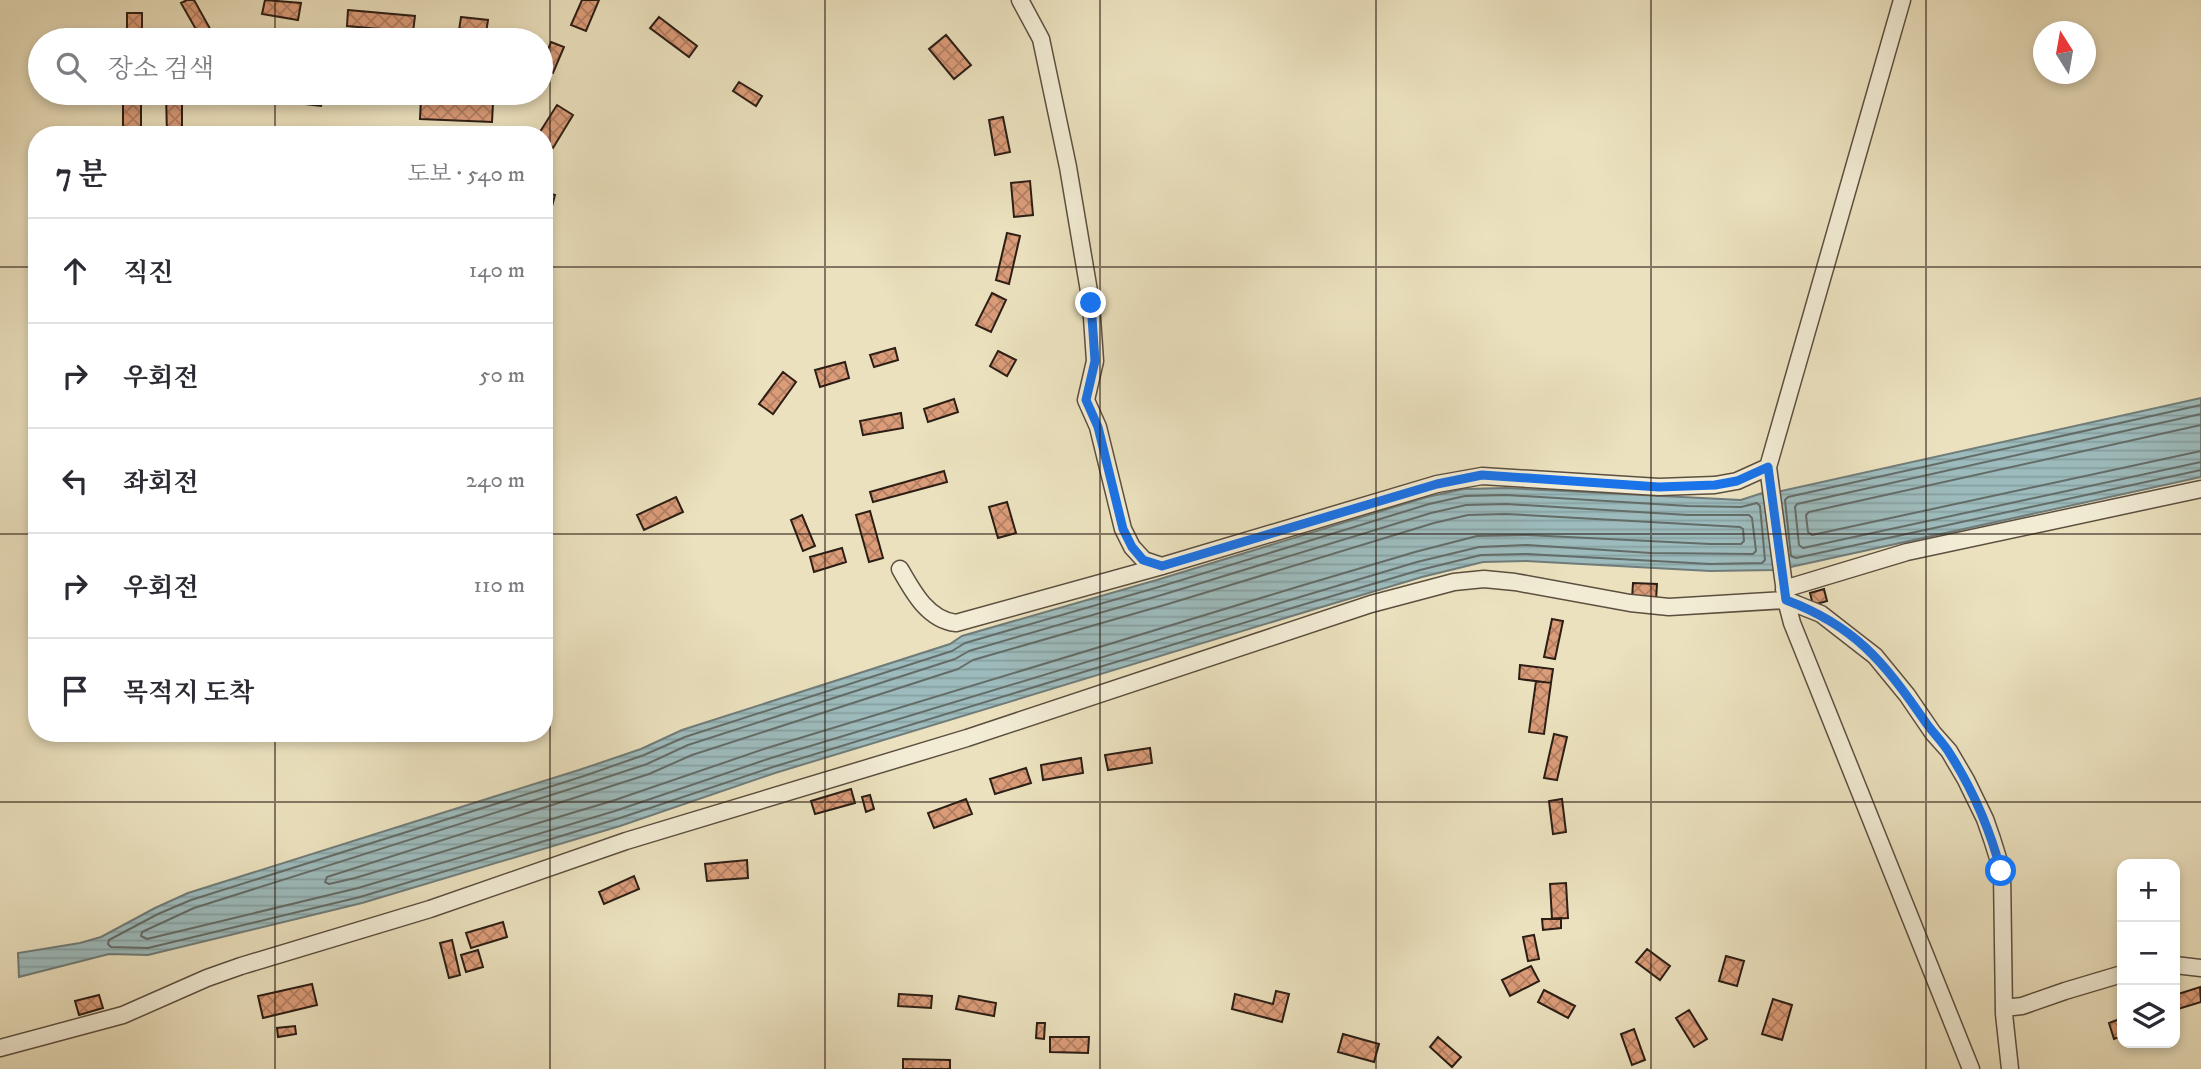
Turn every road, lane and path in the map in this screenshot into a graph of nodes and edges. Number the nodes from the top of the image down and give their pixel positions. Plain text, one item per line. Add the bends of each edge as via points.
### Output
1 (1020, 0) edge
2 (1902, 0) edge
3 (1768, 467) junction
4 (2201, 489) edge
5 (1162, 566) junction
6 (900, 569) dead end
7 (1785, 594) junction
8 (2180, 966) edge
9 (2201, 968) edge
10 (2117, 975) edge
11 (2004, 1008) junction
12 (0, 1048) edge
13 (1971, 1069) edge
14 (2010, 1069) edge

1 - 5 street via 1041,39 1091,303 1095,361 1086,400 1098,427 1123,529 1143,560
2 - 3 street
3 - 5 street via 1737,481 1659,487 1482,475 1437,484
3 - 7 street
4 - 7 street via 1907,552
5 - 6 street via 956,623 943,622 929,611
7 - 11 street via 1821,614 1875,656 1966,780 2001,871
7 - 12 street via 1669,607 1515,582 1454,582 1371,604 967,738 626,841 430,909 241,966 123,1015
7 - 13 street via 1792,623
8 - 9 street
10 - 11 street
11 - 14 street

